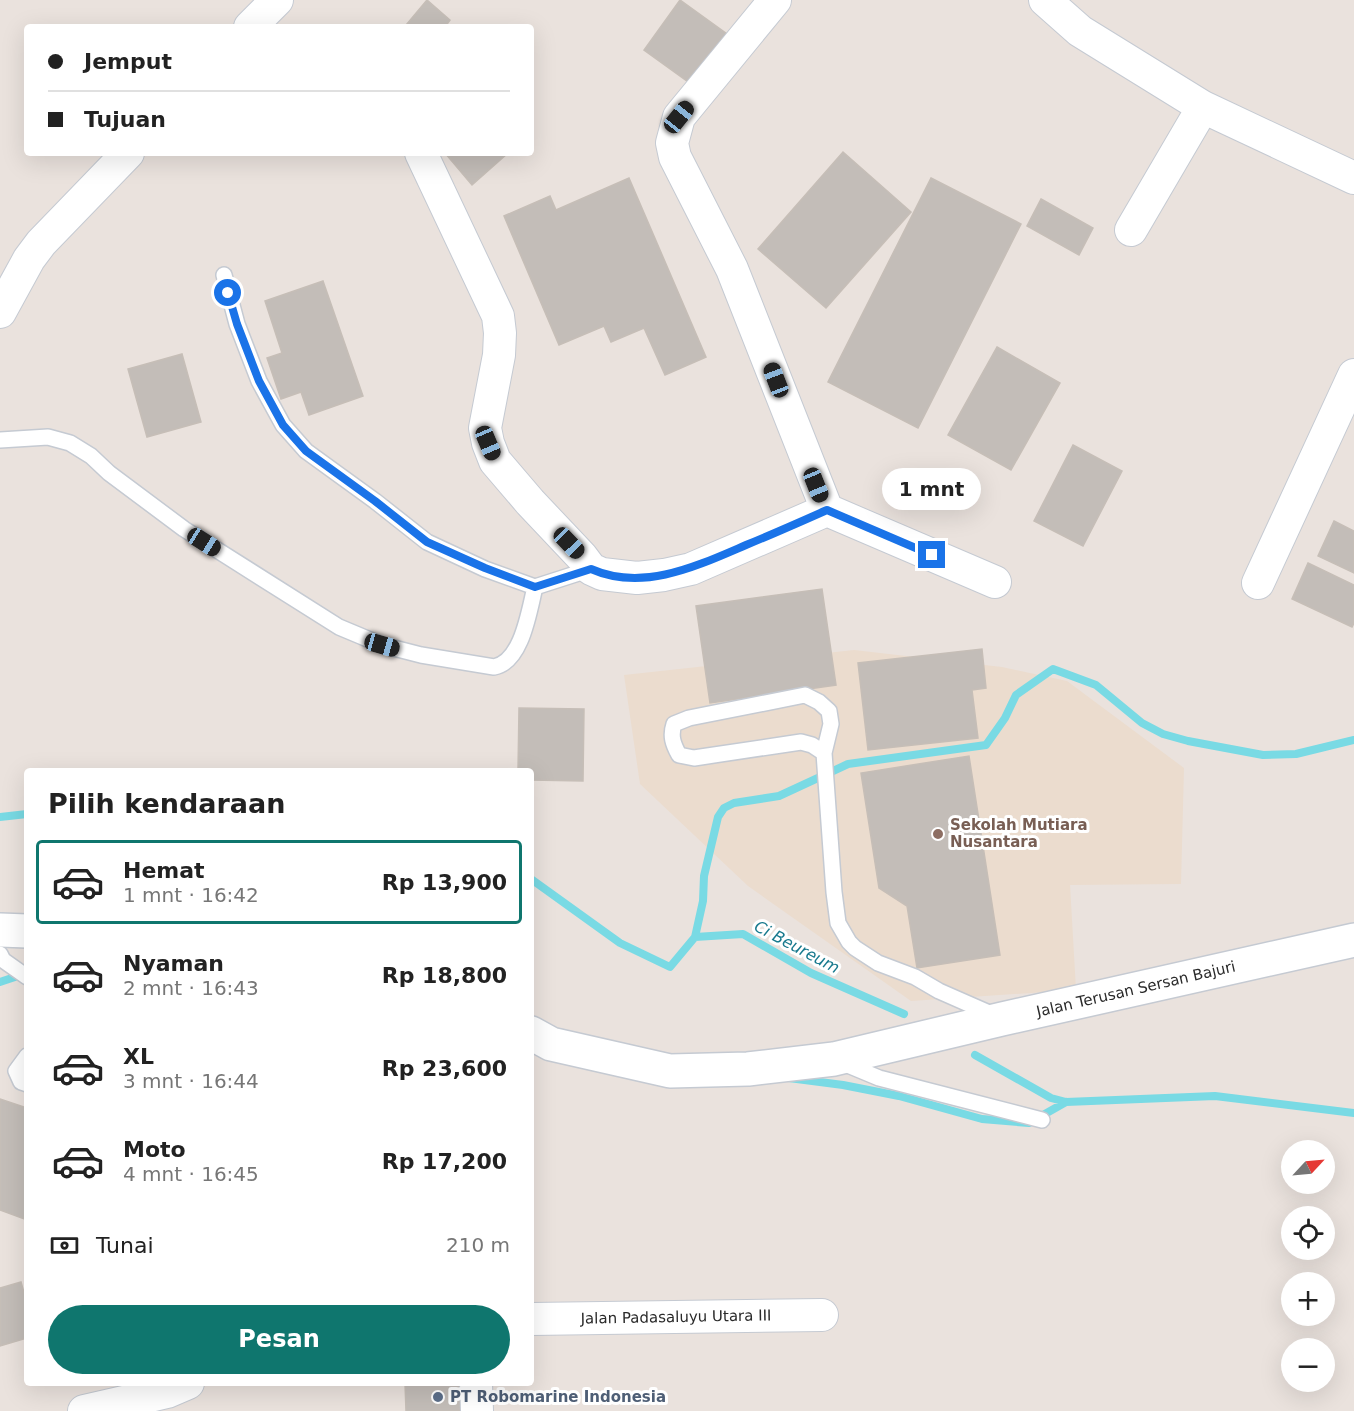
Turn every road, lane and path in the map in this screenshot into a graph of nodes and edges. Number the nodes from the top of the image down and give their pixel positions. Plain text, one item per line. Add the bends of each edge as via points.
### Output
1 (277, 0) edge
2 (775, 0) edge
3 (1045, 0) edge
4 (253, 24) edge
5 (1203, 106) junction
6 (125, 156) edge
7 (422, 156) edge
8 (1354, 178) edge
9 (1131, 230) dead end
10 (224, 275) dead end
11 (0, 312) edge
12 (1354, 375) edge
13 (0, 440) edge
14 (827, 510) junction
15 (591, 569) junction
16 (994, 582) dead end
17 (1258, 583) dead end
18 (535, 587) junction
19 (824, 753) junction
20 (0, 930) edge
21 (24, 931) edge
22 (1354, 940) edge
23 (0, 954) edge
24 (24, 975) edge
25 (1002, 1019) junction
26 (534, 1035) edge
27 (834, 1059) junction
28 (24, 1060) edge
29 (24, 1083) edge
30 (1042, 1120) dead end
31 (822, 1315) dead end
32 (534, 1319) edge
33 (476, 1386) edge
34 (175, 1396) edge
35 (84, 1411) edge
36 (477, 1411) edge

1 - 4 street
2 - 14 street via 679,117 672,143 675,157 732,268
3 - 5 street via 1080,31
5 - 8 street
5 - 9 street
6 - 11 street via 41,243
7 - 15 street via 498,316 499,355 485,428 495,461
10 - 18 lane via 237,324 259,381 283,425 306,451 427,542
12 - 17 street
13 - 18 lane via 48,437 70,443 184,529 339,627 382,645 431,657 501,665 509,660 524,630
14 - 15 street via 691,568 664,575 637,578
14 - 16 street
15 - 18 lane
19 - 19 lane via 801,742 693,758 679,755 671,732 674,724 689,718 805,695 829,711 831,724
19 - 25 lane via 838,923 849,942 878,963
20 - 21 main road
22 - 25 main road, Jalan Terusan Sersan Bajuri
23 - 24 lane
25 - 27 main road, Jalan Terusan Sersan Bajuri
26 - 27 main road, Jalan Terusan Sersan Bajuri via 551,1044 670,1071 748,1069
27 - 30 lane via 879,1078
28 - 29 lane via 16,1071
31 - 32 street, Jalan Padasaluyu Utara III
33 - 36 street
34 - 35 street

